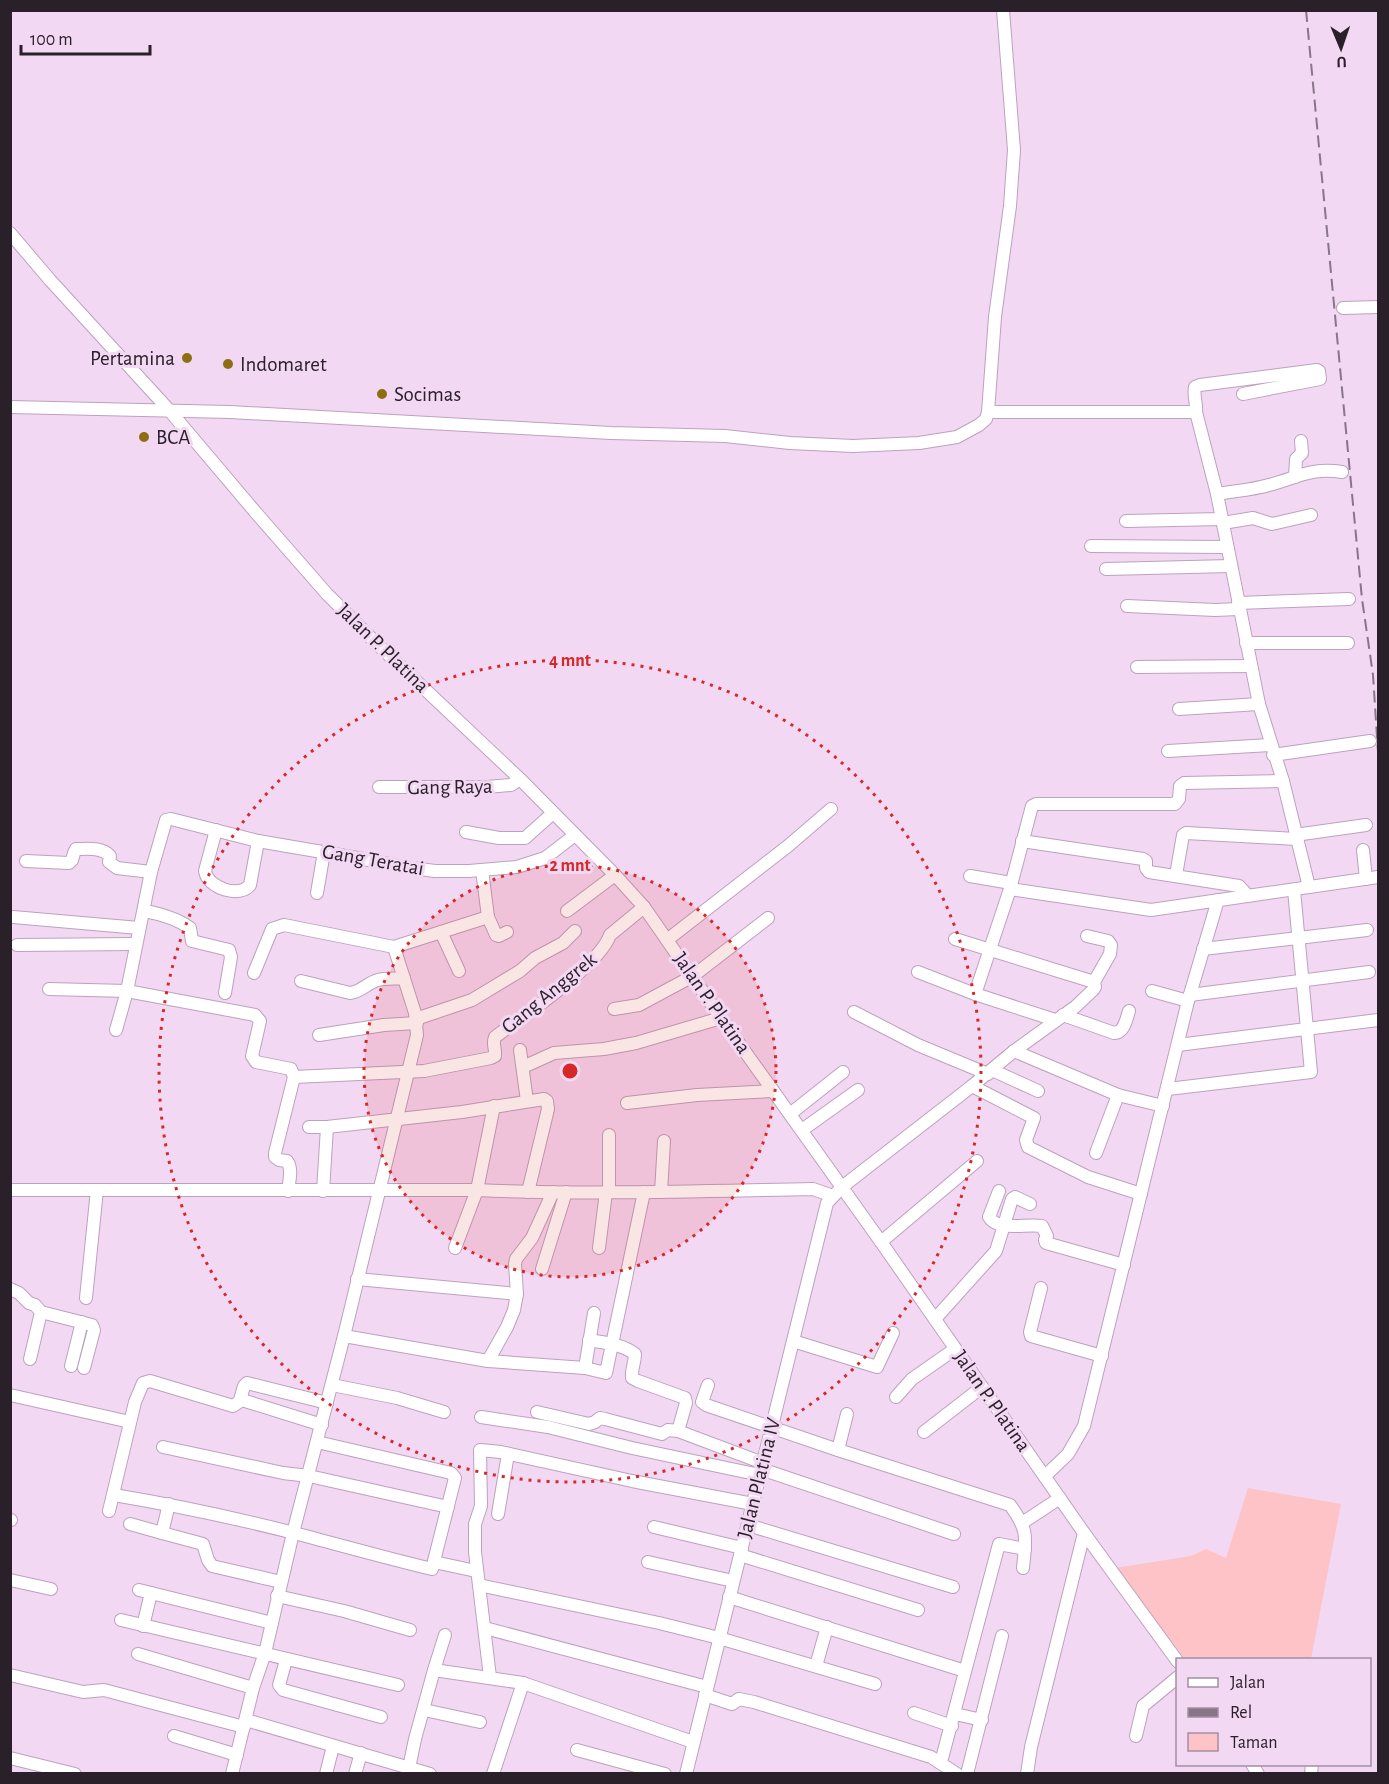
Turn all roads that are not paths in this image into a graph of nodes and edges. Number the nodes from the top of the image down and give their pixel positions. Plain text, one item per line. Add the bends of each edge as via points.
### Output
1 (1003, 10) edge
2 (10, 233) edge
3 (1378, 307) edge
4 (1343, 308) dead end
5 (1243, 394) dead end
6 (10, 406) edge
7 (169, 410) junction
8 (988, 412) junction
9 (1196, 412) junction
10 (1301, 441) dead end
11 (1342, 472) dead end
12 (1295, 477) junction
13 (1217, 494) junction
14 (1311, 515) dead end
15 (1126, 520) dead end
16 (1222, 521) junction
17 (1091, 546) dead end
18 (1227, 547) junction
19 (1231, 566) junction
20 (1106, 569) dead end
21 (1349, 598) dead end
22 (1127, 606) dead end
23 (1238, 606) junction
24 (1246, 643) junction
25 (1348, 643) dead end
26 (1251, 666) junction
27 (1137, 667) dead end
28 (1259, 704) junction
29 (1179, 709) dead end
30 (1370, 741) dead end
31 (1272, 750) junction
32 (1168, 751) dead end
33 (520, 779) junction
34 (1282, 781) junction
35 (379, 787) dead end
36 (831, 808) dead end
37 (554, 813) junction
38 (1366, 825) dead end
39 (216, 830) junction
40 (466, 831) dead end
41 (575, 835) junction
42 (1296, 837) junction
43 (1022, 840) junction
44 (258, 841) junction
45 (1364, 850) dead end
46 (324, 852) junction
47 (26, 861) dead end
48 (482, 870) junction
49 (152, 872) junction
50 (615, 875) junction
51 (1176, 875) junction
52 (970, 876) dead end
53 (1372, 878) edge
54 (1010, 886) junction
55 (1309, 888) junction
56 (1294, 890) junction
57 (317, 893) dead end
58 (1248, 896) junction
59 (1218, 900) junction
60 (644, 907) junction
61 (567, 910) dead end
62 (145, 911) junction
63 (13, 917) dead end
64 (488, 917) junction
65 (768, 918) dead end
66 (139, 928) junction
67 (1367, 930) dead end
68 (441, 932) junction
69 (507, 932) dead end
70 (575, 932) dead end
71 (1087, 936) dead end
72 (955, 939) dead end
73 (1300, 939) junction
74 (667, 940) junction
75 (135, 944) junction
76 (17, 945) dead end
77 (394, 947) junction
78 (991, 950) junction
79 (1203, 950) junction
80 (459, 971) dead end
81 (918, 972) dead end
82 (1369, 972) dead end
83 (254, 973) dead end
84 (693, 976) junction
85 (404, 978) junction
86 (301, 981) dead end
87 (1303, 981) junction
88 (1094, 982) junction
89 (49, 989) dead end
90 (127, 991) junction
91 (1152, 991) dead end
92 (225, 993) dead end
93 (975, 994) junction
94 (1189, 998) junction
95 (614, 1009) dead end
96 (1129, 1011) dead end
97 (854, 1012) dead end
98 (1059, 1017) junction
99 (721, 1018) junction
100 (1378, 1020) edge
101 (416, 1021) junction
102 (1306, 1028) junction
103 (116, 1030) dead end
104 (318, 1035) dead end
105 (1178, 1045) junction
106 (520, 1050) dead end
107 (1014, 1051) junction
108 (522, 1067) junction
109 (408, 1072) junction
110 (843, 1072) dead end
111 (990, 1072) junction
112 (294, 1077) junction
113 (972, 1086) junction
114 (1167, 1089) junction
115 (858, 1090) dead end
116 (773, 1091) junction
117 (1038, 1091) dead end
118 (1118, 1095) junction
119 (527, 1101) junction
120 (627, 1103) dead end
121 (494, 1106) junction
122 (1163, 1106) junction
123 (790, 1114) junction
124 (396, 1119) junction
125 (327, 1126) junction
126 (309, 1127) dead end
127 (802, 1130) junction
128 (609, 1136) dead end
129 (664, 1141) dead end
130 (1096, 1153) dead end
131 (977, 1161) dead end
132 (842, 1187) junction
133 (10, 1190) edge
134 (97, 1190) junction
135 (477, 1190) junction
136 (288, 1191) junction
137 (322, 1191) junction
138 (378, 1191) junction
139 (999, 1191) dead end
140 (528, 1192) junction
141 (559, 1192) junction
142 (608, 1192) junction
143 (644, 1192) junction
144 (661, 1192) junction
145 (1141, 1194) junction
146 (833, 1196) junction
147 (1030, 1204) dead end
148 (1005, 1225) junction
149 (881, 1242) junction
150 (455, 1248) dead end
151 (599, 1248) dead end
152 (1124, 1265) junction
153 (542, 1269) dead end
154 (357, 1279) junction
155 (1041, 1288) dead end
156 (10, 1289) edge
157 (517, 1294) junction
158 (86, 1298) dead end
159 (41, 1312) junction
160 (594, 1312) dead end
161 (935, 1319) junction
162 (894, 1334) dead end
163 (344, 1336) junction
164 (589, 1340) junction
165 (793, 1341) junction
166 (613, 1344) junction
167 (955, 1349) junction
168 (1102, 1356) junction
169 (30, 1359) dead end
170 (488, 1361) junction
171 (78, 1367) dead end
172 (585, 1368) junction
173 (332, 1384) junction
174 (708, 1385) dead end
175 (982, 1387) junction
176 (10, 1395) edge
177 (896, 1397) dead end
178 (240, 1400) junction
179 (327, 1403) junction
180 (444, 1412) dead end
181 (537, 1412) dead end
182 (847, 1414) dead end
183 (481, 1417) dead end
184 (130, 1422) junction
185 (322, 1425) junction
186 (772, 1427) junction
187 (678, 1431) junction
188 (924, 1432) dead end
189 (317, 1442) junction
190 (163, 1447) dead end
191 (838, 1450) junction
192 (508, 1454) junction
193 (761, 1469) junction
194 (309, 1476) junction
195 (1045, 1476) junction
196 (114, 1495) junction
197 (1060, 1498) junction
198 (169, 1504) junction
199 (753, 1504) junction
200 (448, 1507) junction
201 (109, 1511) dead end
202 (498, 1514) dead end
203 (1022, 1523) junction
204 (130, 1524) dead end
205 (748, 1525) junction
206 (654, 1527) dead end
207 (162, 1533) junction
208 (293, 1533) junction
209 (1084, 1533) junction
210 (954, 1534) dead end
211 (1025, 1549) junction
212 (741, 1552) junction
213 (434, 1562) junction
214 (648, 1563) dead end
215 (1023, 1568) dead end
216 (476, 1571) junction
217 (10, 1580) edge
218 (733, 1581) junction
219 (281, 1582) junction
220 (479, 1585) junction
221 (953, 1587) dead end
222 (51, 1589) dead end
223 (277, 1596) junction
224 (729, 1597) junction
225 (918, 1610) dead end
226 (121, 1620) dead end
227 (272, 1623) junction
228 (142, 1626) junction
229 (827, 1627) junction
230 (485, 1628) junction
231 (410, 1630) dead end
232 (445, 1635) dead end
233 (1002, 1636) dead end
234 (719, 1638) junction
235 (265, 1653) junction
236 (138, 1654) dead end
237 (1176, 1659) edge
238 (286, 1660) junction
239 (816, 1666) junction
240 (434, 1670) junction
241 (964, 1671) junction
242 (10, 1675) edge
243 (490, 1677) junction
244 (1176, 1679) edge
245 (523, 1683) junction
246 (875, 1684) dead end
247 (398, 1685) dead end
248 (254, 1688) junction
249 (706, 1691) junction
250 (424, 1710) junction
251 (914, 1713) dead end
252 (381, 1717) dead end
253 (953, 1720) junction
254 (982, 1720) junction
255 (480, 1722) dead end
256 (245, 1723) junction
257 (174, 1736) dead end
258 (1136, 1736) dead end
259 (693, 1742) junction
260 (333, 1746) junction
261 (577, 1750) dead end
262 (361, 1753) junction
263 (237, 1755) junction
264 (10, 1758) edge
265 (941, 1762) junction
266 (420, 1771) edge
267 (75, 1773) edge
268 (232, 1773) edge
269 (326, 1773) edge
270 (355, 1773) edge
271 (493, 1773) edge
272 (665, 1773) edge
273 (686, 1773) edge
274 (957, 1773) edge
275 (967, 1773) edge
276 (1027, 1773) edge

1 - 8 street via 1014,150
2 - 7 street, Jalan P. Platina
3 - 4 street
5 - 9 street via 1320,379 1318,371 1200,385 1194,391
6 - 7 street
7 - 8 street via 725,436 853,446 957,437 979,425
7 - 33 street, Jalan P. Platina via 327,594
8 - 9 street
9 - 13 street
10 - 12 street
11 - 12 street via 1316,470
12 - 13 street
13 - 16 street
14 - 16 street via 1272,524 1253,518
15 - 16 street
16 - 18 street
17 - 18 street
18 - 19 street
19 - 20 street
19 - 23 street
21 - 23 street
22 - 23 street via 1215,610
23 - 24 street
24 - 25 street
24 - 26 street
26 - 27 street
26 - 28 street
28 - 29 street
28 - 31 street
30 - 31 street
31 - 32 street
31 - 34 street
33 - 35 street, Gang Raya via 511,785 487,787
33 - 37 street, Jalan P. Platina
34 - 42 street
34 - 43 street via 1184,783 1175,804 1036,804 1030,810
36 - 74 street
37 - 40 street via 525,838 498,838
37 - 41 street, Jalan P. Platina
38 - 42 street
39 - 44 street, Gang Teratai
39 - 44 street via 205,871 211,884 218,888 248,888
39 - 49 street, Gang Teratai via 166,820
41 - 48 street, Gang Teratai via 545,858 517,867
41 - 50 street, Jalan P. Platina
42 - 51 street via 1186,833
42 - 55 street
43 - 51 street via 1143,859 1149,872
43 - 54 street
44 - 46 street, Gang Teratai
45 - 53 street
46 - 48 street, Gang Teratai via 435,871
46 - 57 street
47 - 49 street via 69,862 76,849 88,849 107,853 109,862 117,868
48 - 64 street
49 - 62 street
50 - 60 street, Jalan P. Platina
50 - 61 street
51 - 58 street via 1239,886
52 - 54 street
53 - 55 street
54 - 59 street via 1150,910
54 - 78 street
55 - 56 street
56 - 58 street
56 - 73 street
58 - 59 street
59 - 79 street
60 - 74 street, Jalan P. Platina
60 - 109 street, Gang Anggrek via 610,934 591,962 495,1037 495,1056
62 - 66 street
62 - 92 street via 188,926 192,941 229,950
63 - 66 street
64 - 68 street
64 - 69 street via 496,935
65 - 84 street
66 - 75 street
67 - 73 street
68 - 77 street
68 - 80 street
70 - 101 street via 472,1000
71 - 88 street, Jalan Platina IV via 1112,945
72 - 78 street
73 - 79 street
73 - 87 street
74 - 84 street, Jalan P. Platina
75 - 76 street
75 - 90 street
77 - 83 street via 284,925 272,929
77 - 85 street
78 - 88 street
78 - 93 street
79 - 94 street
81 - 93 street
82 - 87 street
84 - 95 street via 639,1005
84 - 99 street, Jalan P. Platina
85 - 86 street via 378,980 350,993
85 - 101 street
87 - 94 street
87 - 102 street
88 - 98 street, Jalan Platina IV via 1093,990
89 - 90 street
90 - 103 street
90 - 112 street via 255,1015 261,1021 253,1060 291,1069
91 - 94 street
93 - 98 street
94 - 105 street
96 - 98 street via 1118,1033
97 - 111 street via 918,1045
98 - 107 street, Jalan Platina IV
99 - 108 street via 636,1043 554,1053
99 - 116 street, Jalan P. Platina
100 - 102 street
101 - 104 street
101 - 109 street via 417,1035
102 - 105 street
102 - 114 street via 1311,1072
105 - 114 street
106 - 108 street
107 - 111 street, Jalan Platina IV
107 - 118 street
108 - 119 street
109 - 112 street
109 - 124 street
110 - 123 street
111 - 113 street, Jalan Platina IV
111 - 117 street
112 - 136 street via 275,1153 279,1160 290,1164
113 - 132 street, Jalan Platina IV
113 - 145 street via 1034,1118 1026,1140 1028,1147 1088,1177
114 - 122 street
115 - 127 street
116 - 120 street
116 - 123 street, Jalan P. Platina
118 - 122 street
118 - 130 street
119 - 121 street
119 - 140 street via 544,1099 548,1104
121 - 124 street
121 - 135 street
122 - 145 street
123 - 127 street, Jalan P. Platina
124 - 125 street
124 - 138 street
125 - 126 street
125 - 137 street
127 - 132 street, Jalan P. Platina
128 - 142 street
129 - 144 street
131 - 149 street
132 - 146 street, Jalan Platina IV
132 - 149 street, Jalan P. Platina
133 - 134 street
134 - 136 street
134 - 158 street
135 - 138 street
135 - 140 street
135 - 150 street
136 - 137 street
137 - 138 street
138 - 154 street
139 - 148 street via 989,1217 992,1222
140 - 141 street
141 - 142 street
141 - 153 street
141 - 157 street via 516,1259
142 - 143 street
142 - 151 street
143 - 144 street
143 - 166 street
144 - 146 street via 813,1189
145 - 152 street
146 - 165 street, Jalan Platina IV via 827,1203
147 - 148 street via 1012,1199
148 - 152 street via 1042,1226 1046,1243
148 - 161 street via 996,1251
149 - 161 street, Jalan P. Platina
152 - 168 street
154 - 157 street
154 - 163 street
155 - 168 street via 1031,1336
156 - 159 street
157 - 170 street via 507,1328
159 - 169 street
159 - 171 street via 94,1327
160 - 164 street
161 - 167 street, Jalan P. Platina
162 - 165 street via 876,1367
163 - 170 street
163 - 173 street
164 - 166 street
164 - 172 street
165 - 186 street, Jalan Platina IV
166 - 172 street via 606,1373
166 - 187 street via 635,1354 632,1378 686,1399
167 - 175 street, Jalan P. Platina
167 - 177 street via 912,1379
168 - 195 street via 1078,1440
170 - 172 street
173 - 179 street
173 - 180 street
174 - 186 street via 703,1403
175 - 188 street
175 - 195 street, Jalan P. Platina
176 - 184 street
178 - 179 street via 247,1383
178 - 184 street via 232,1406 150,1381 143,1383
178 - 185 street
179 - 185 street
181 - 187 street via 589,1424 602,1418 662,1434
182 - 191 street
183 - 193 street
184 - 196 street
185 - 189 street
186 - 191 street
186 - 193 street, Jalan Platina IV
187 - 193 street
189 - 194 street
189 - 200 street via 452,1473 455,1478
190 - 194 street
191 - 203 street via 1010,1505
192 - 199 street
192 - 202 street
192 - 216 street via 480,1450 481,1506 474,1524
193 - 199 street, Jalan Platina IV
193 - 210 street
194 - 200 street
194 - 208 street
195 - 197 street, Jalan P. Platina
196 - 198 street
196 - 201 street
197 - 203 street
197 - 209 street, Jalan P. Platina
198 - 207 street
198 - 208 street
199 - 205 street, Jalan Platina IV
200 - 213 street
203 - 211 street
204 - 207 street
205 - 212 street, Jalan Platina IV
205 - 221 street
206 - 212 street
207 - 219 street via 203,1545 212,1566
208 - 213 street via 432,1569
208 - 219 street
209 - 237 street, Jalan P. Platina
209 - 276 street
211 - 215 street
211 - 241 street via 999,1544
212 - 218 street, Jalan Platina IV
212 - 225 street
213 - 216 street
214 - 218 street
216 - 220 street
217 - 222 street
218 - 224 street, Jalan Platina IV
219 - 223 street
220 - 230 street
220 - 234 street
223 - 227 street
223 - 231 street
224 - 229 street
224 - 234 street, Jalan Platina IV
226 - 228 street
227 - 228 street via 145,1591
227 - 235 street
228 - 235 street
229 - 239 street
229 - 241 street
230 - 243 street
230 - 249 street
232 - 240 street
233 - 254 street
234 - 239 street
234 - 249 street, Jalan Platina IV
235 - 238 street
235 - 248 street
236 - 248 street
238 - 247 street
238 - 252 street via 279,1685 283,1690
239 - 246 street
240 - 243 street
240 - 250 street
241 - 253 street
242 - 256 street via 83,1692 104,1690
243 - 245 street
244 - 258 street via 1143,1706
245 - 259 street
245 - 271 street
248 - 256 street
249 - 259 street, Jalan Platina IV
249 - 265 street via 732,1704 739,1699 754,1702
250 - 255 street
250 - 266 street via 415,1739
251 - 253 street
253 - 254 street
253 - 265 street
254 - 275 street
256 - 260 street
256 - 263 street
257 - 263 street
259 - 273 street, Jalan Platina IV
260 - 262 street
260 - 269 street
261 - 272 street
262 - 266 street
262 - 270 street
263 - 268 street
264 - 267 street
265 - 274 street

